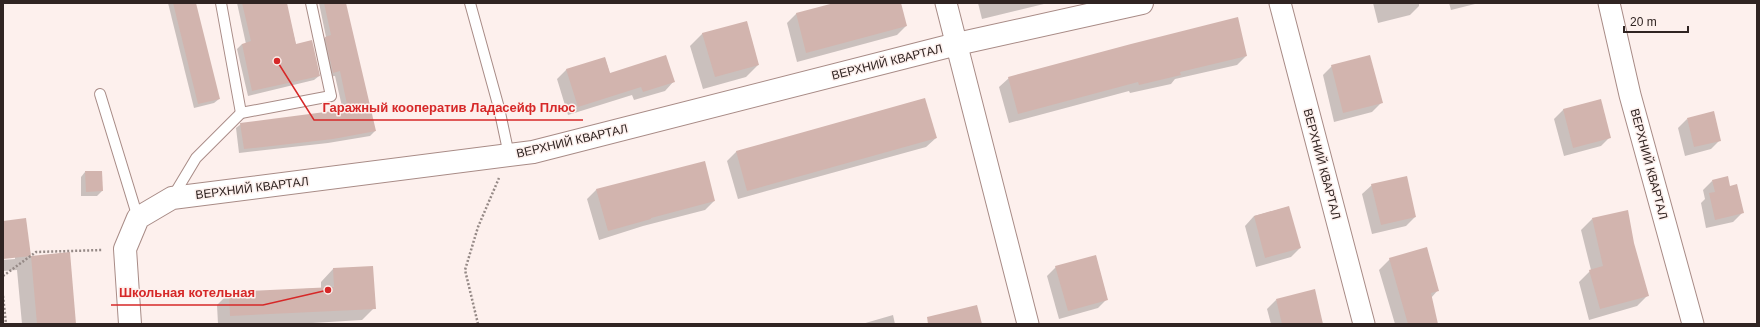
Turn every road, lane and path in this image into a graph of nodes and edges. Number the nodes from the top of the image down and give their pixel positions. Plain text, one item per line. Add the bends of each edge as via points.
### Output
1 (221, 3) edge
2 (311, 3) edge
3 (470, 3) edge
4 (946, 3) edge
5 (1142, 3) edge
6 (1280, 3) edge
7 (1609, 3) edge
8 (957, 44) junction
9 (100, 94) dead end
10 (241, 112) junction
11 (509, 155) junction
12 (172, 198) junction
13 (138, 218) junction
14 (125, 249) junction
15 (3, 276) edge
16 (3, 296) edge
17 (6, 324) edge
18 (130, 324) edge
19 (478, 324) edge
20 (1028, 324) edge
21 (1364, 324) edge
22 (1693, 324) edge

1 - 10 lane
2 - 10 lane via 331,96
3 - 11 lane
4 - 8 street, ВЕРХНИЙ КВАРТАЛ
5 - 8 main road, ВЕРХНИЙ КВАРТАЛ
6 - 21 street, ВЕРХНИЙ КВАРТАЛ
7 - 22 street, ВЕРХНИЙ КВАРТАЛ via 1630,95
8 - 11 main road, ВЕРХНИЙ КВАРТАЛ via 533,152
8 - 20 street, ВЕРХНИЙ КВАРТАЛ
9 - 13 lane
10 - 12 lane via 196,158
11 - 12 main road, ВЕРХНИЙ КВАРТАЛ
11 - 19 path via 478,226 465,270
12 - 13 main road, ВЕРХНИЙ КВАРТАЛ
13 - 14 main road
14 - 15 path via 36,252
14 - 18 main road
16 - 17 path

